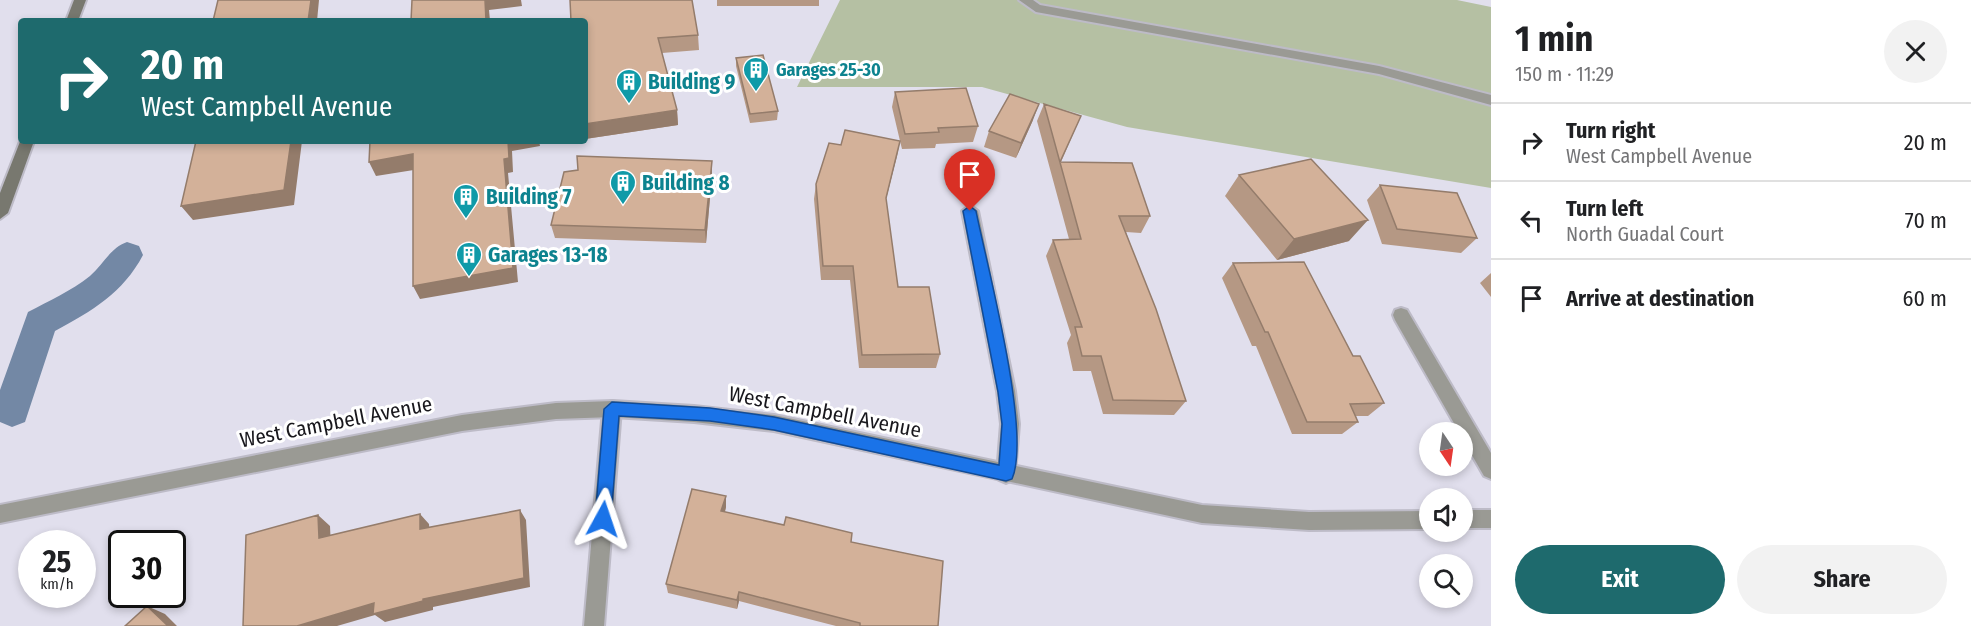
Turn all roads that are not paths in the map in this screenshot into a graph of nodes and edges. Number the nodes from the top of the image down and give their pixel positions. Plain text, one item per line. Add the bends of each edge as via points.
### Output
1 (80, 0) edge
2 (1025, 0) edge
3 (73, 18) edge
4 (1491, 100) edge
5 (26, 144) edge
6 (970, 211) dead end
7 (0, 213) edge
8 (1401, 315) dead end
9 (612, 409) junction
10 (1491, 470) edge
11 (1006, 474) junction
12 (0, 514) edge
13 (1473, 519) edge
14 (1491, 519) edge
15 (1419, 520) edge
16 (594, 626) edge

1 - 3 main road
2 - 4 street via 1036,8 1379,70
5 - 7 main road
6 - 11 street via 1006,392 1010,424
8 - 10 street
9 - 11 street, West Campbell Avenue via 774,423
9 - 12 street, West Campbell Avenue via 537,412 462,423
9 - 16 street
11 - 15 street, West Campbell Avenue via 1202,514 1309,521
13 - 14 street

